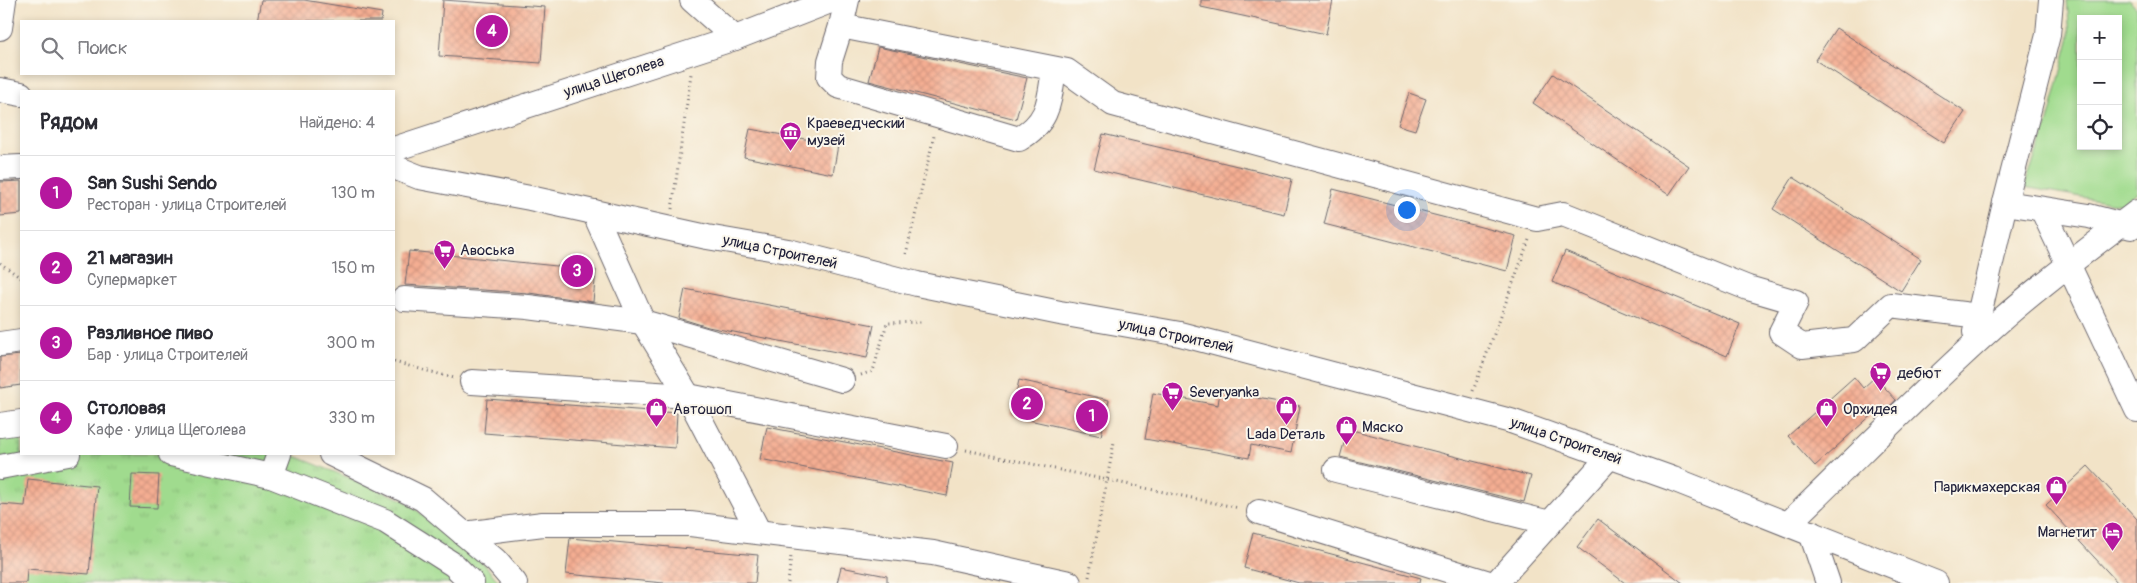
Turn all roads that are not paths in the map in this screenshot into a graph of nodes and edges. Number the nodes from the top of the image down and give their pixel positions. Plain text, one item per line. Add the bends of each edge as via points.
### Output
1 (692, 0) edge
2 (833, 0) edge
3 (847, 0) edge
4 (2051, 0) edge
5 (2, 2) edge
6 (841, 26) junction
7 (0, 28) edge
8 (735, 38) junction
9 (1054, 69) junction
10 (0, 90) edge
11 (20, 94) edge
12 (395, 149) edge
13 (20, 167) edge
14 (395, 167) edge
15 (0, 168) edge
16 (2005, 203) junction
17 (2042, 209) junction
18 (594, 212) junction
19 (2131, 222) edge
20 (2068, 265) junction
21 (404, 299) dead end
22 (1979, 316) junction
23 (643, 322) junction
24 (20, 341) edge
25 (0, 344) edge
26 (1972, 347) junction
27 (842, 380) dead end
28 (472, 382) road end
29 (688, 396) junction
30 (2137, 410) edge
31 (20, 422) edge
32 (0, 425) edge
33 (946, 446) road end
34 (63, 455) edge
35 (176, 455) edge
36 (279, 455) edge
37 (333, 455) edge
38 (1610, 456) junction
39 (0, 467) edge
40 (1336, 470) dead end
41 (271, 476) junction
42 (1260, 512) road end
43 (1550, 523) junction
44 (1788, 524) junction
45 (759, 532) junction
46 (1811, 533) junction
47 (464, 534) junction
48 (472, 583) edge
49 (515, 583) edge
50 (1069, 583) edge
51 (1489, 583) edge
52 (1496, 583) edge
53 (1828, 583) edge
54 (1936, 583) edge

1 - 8 street
2 - 8 street, улица Щеголева
3 - 6 street
4 - 16 street via 2048,35
5 - 7 street
6 - 9 street
6 - 9 street via 829,77 838,86 1018,139 1032,132 1047,112
8 - 12 street, улица Щеголева
9 - 22 street via 1067,71 1113,104 1537,219 1563,214 1748,288 1796,302 1782,332 1802,346 1854,340 1891,305
10 - 11 street
13 - 15 street
14 - 18 street, улица Строителей via 420,177
16 - 17 street
16 - 22 street
17 - 19 street
17 - 20 street
18 - 23 street
18 - 38 street, улица Строителей via 788,251 926,286 1180,334 1511,421
19 - 20 street
20 - 26 street
20 - 30 street
21 - 23 street via 528,307
22 - 26 street
23 - 27 street
23 - 29 street
24 - 25 street
26 - 44 street
28 - 29 street
29 - 33 street
29 - 45 street
31 - 32 street
34 - 39 street
35 - 41 street
36 - 41 street
37 - 47 street via 423,499
38 - 43 street
38 - 44 street, улица Строителей
40 - 43 street
41 - 48 street via 385,521 454,565
42 - 51 street
43 - 52 street
44 - 46 street, улица Строителей
45 - 47 street via 690,524 542,524
45 - 50 street via 933,553
46 - 53 street
46 - 54 street, улица Строителей
47 - 49 street via 496,561

